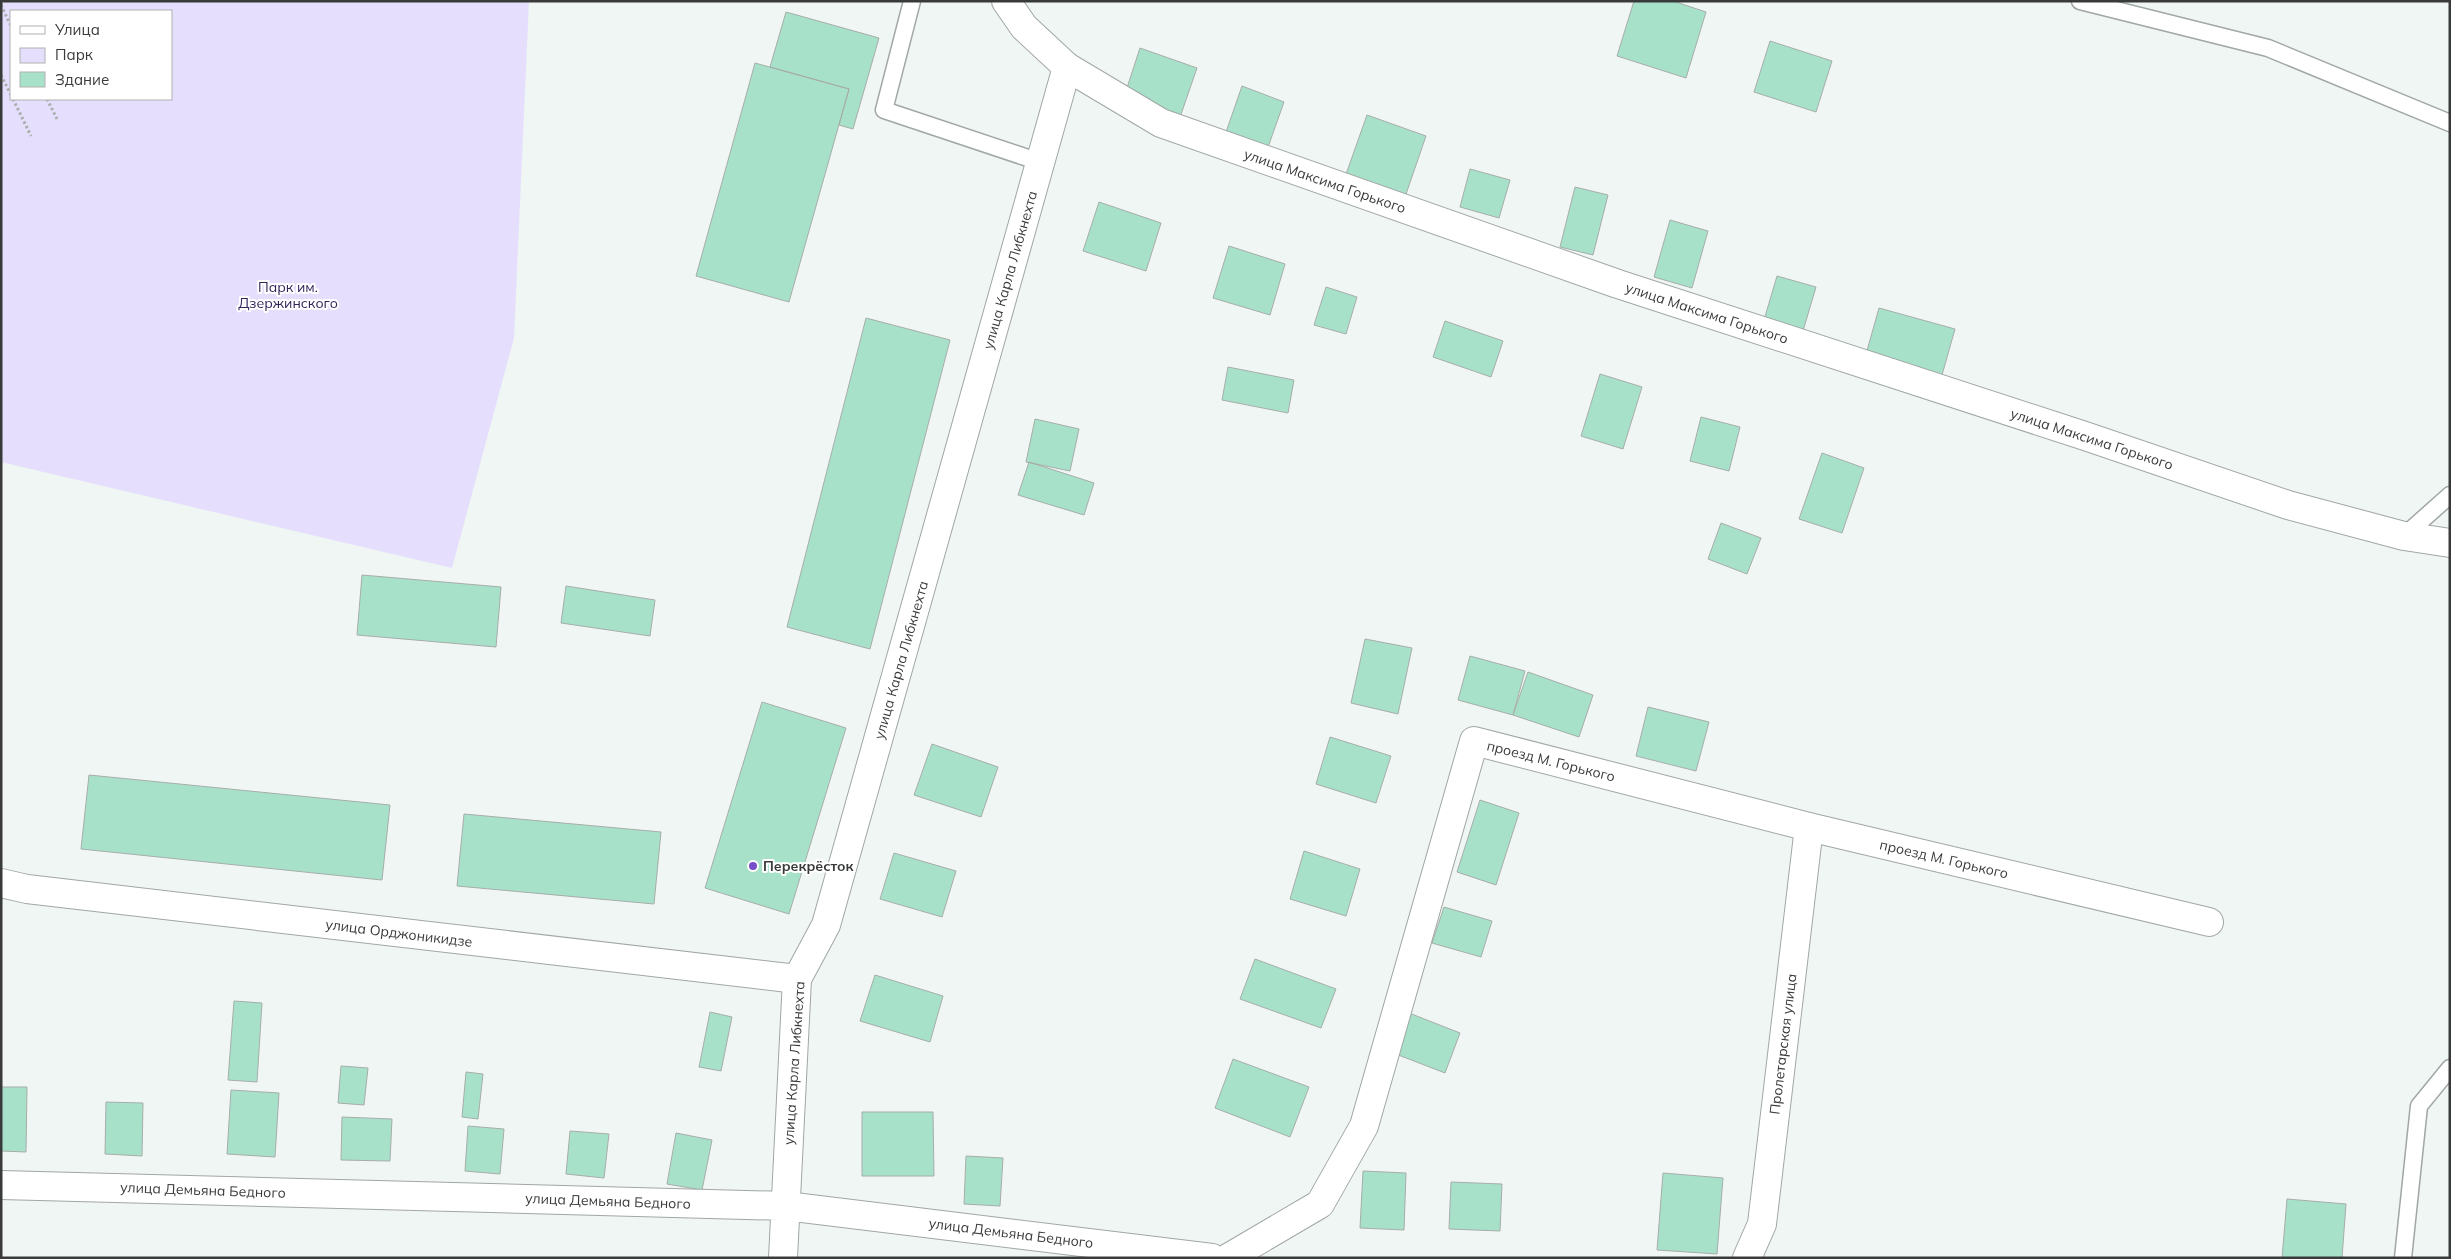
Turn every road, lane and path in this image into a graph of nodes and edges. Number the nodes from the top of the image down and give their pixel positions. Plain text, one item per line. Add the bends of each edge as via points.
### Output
1 (912, 1) edge
2 (1006, 1) edge
3 (2080, 1) edge
4 (1, 5) edge
5 (10, 24) edge
6 (1067, 67) junction
7 (1, 75) edge
8 (10, 93) edge
9 (13, 100) edge
10 (48, 100) edge
11 (57, 119) dead end
12 (2450, 123) edge
13 (31, 136) dead end
14 (1040, 162) junction
15 (2450, 495) edge
16 (2404, 536) junction
17 (2450, 542) edge
18 (1809, 827) junction
19 (1, 884) edge
20 (2209, 922) dead end
21 (797, 979) junction
22 (2450, 1068) edge
23 (1, 1185) edge
24 (786, 1206) junction
25 (783, 1258) edge
26 (1212, 1258) edge
27 (1228, 1258) edge
28 (1747, 1258) edge
29 (2403, 1258) edge

1 - 14 lane via 884,110
2 - 6 street, улица Максима Горького via 1024,27
3 - 12 lane via 2268,48
4 - 5 path
6 - 14 street, улица Карла Либкнехта
6 - 16 street, улица Максима Горького via 1161,123 1618,284 2288,505
7 - 8 path
9 - 13 path
10 - 11 path
14 - 21 street, улица Карла Либкнехта via 826,925
15 - 16 lane
16 - 17 street, улица Максима Горького
18 - 20 street, проезд М. Горького
18 - 27 street, проезд М. Горького via 1474,741 1364,1126 1320,1204
18 - 28 street, Пролетарская улица via 1762,1224
19 - 21 street, улица Орджоникидзе
21 - 24 street, улица Карла Либкнехта
22 - 29 lane via 2419,1106
23 - 24 street, улица Демьяна Бедного
24 - 25 street, улица Карла Либкнехта
24 - 26 street, улица Демьяна Бедного

